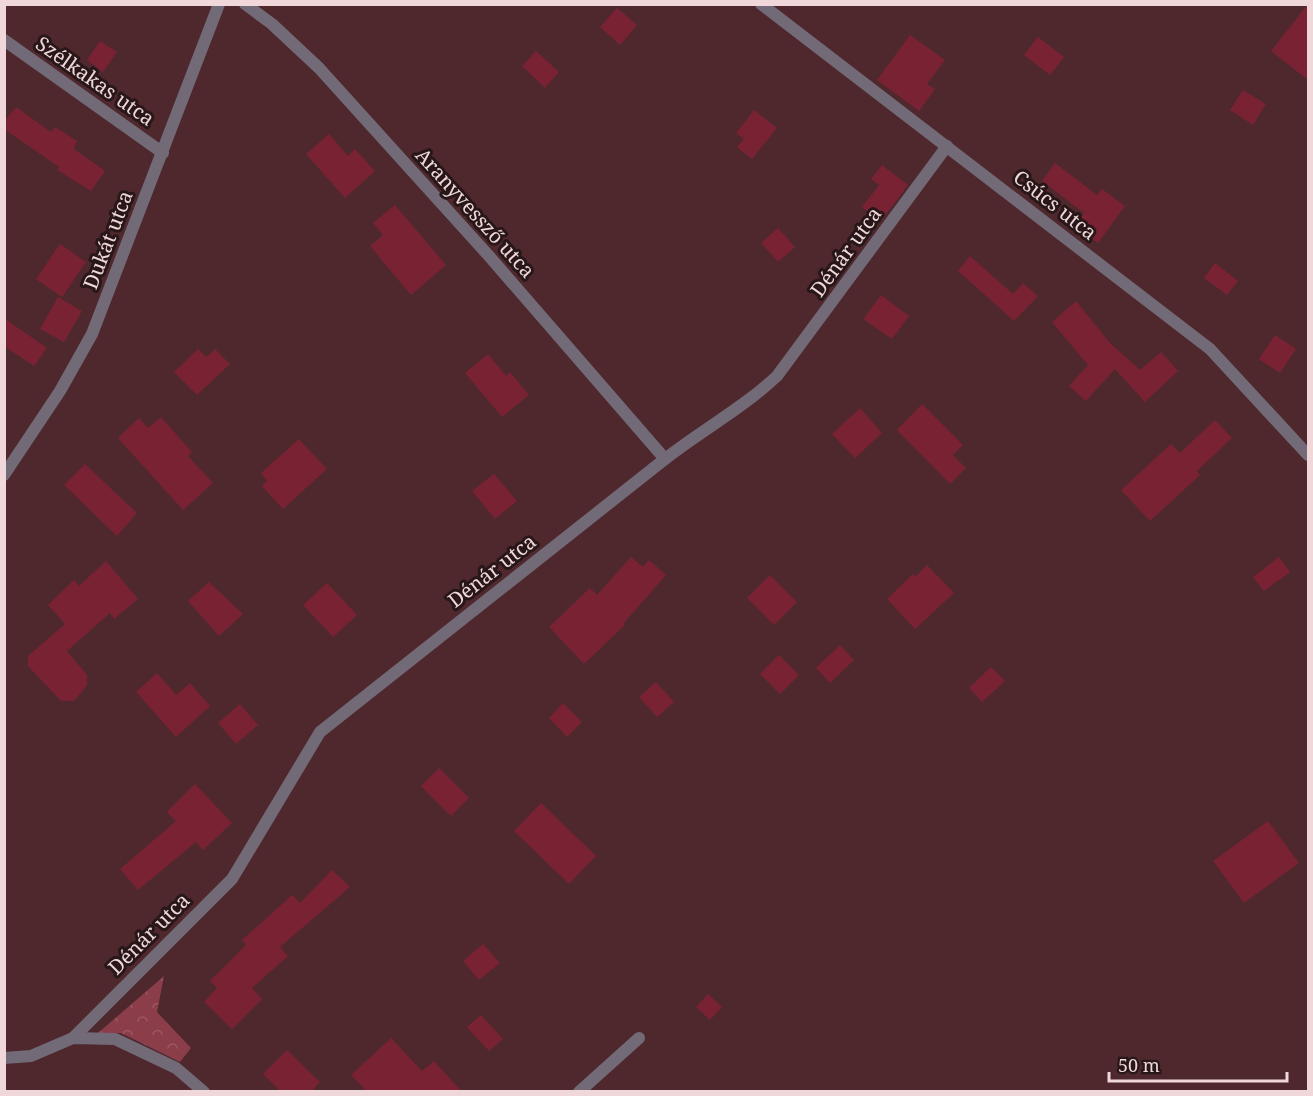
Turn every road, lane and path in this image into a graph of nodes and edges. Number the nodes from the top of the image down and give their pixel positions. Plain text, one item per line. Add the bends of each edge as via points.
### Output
1 (219, 4) edge
2 (245, 4) edge
3 (761, 4) edge
4 (4, 40) edge
5 (946, 146) junction
6 (163, 153) junction
7 (1308, 453) edge
8 (665, 459) junction
9 (4, 475) edge
10 (73, 1038) junction
11 (639, 1038) dead end
12 (4, 1058) edge
13 (204, 1092) edge
14 (579, 1092) edge

1 - 6 street, Dukát utca
2 - 8 street, Aranyvessző utca via 319,68
3 - 5 street, Csúcs utca
4 - 6 street, Szélkakas utca
5 - 7 street, Csúcs utca via 1210,349
5 - 8 street, Dénár utca via 777,376 752,400
6 - 9 street, Dukát utca via 92,334 60,391
8 - 10 street, Dénár utca via 320,732 232,879
10 - 12 street via 31,1056
10 - 13 street via 115,1039 176,1068
11 - 14 street

